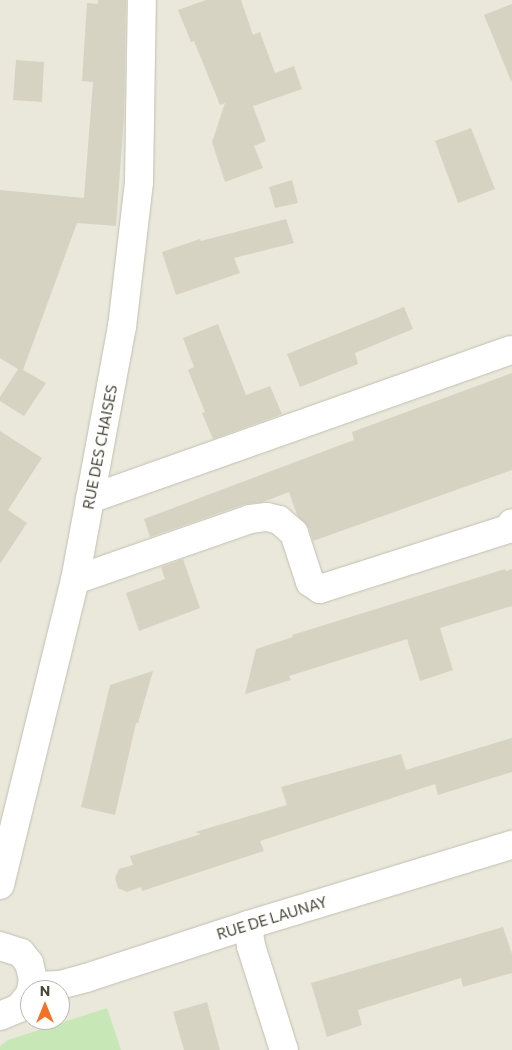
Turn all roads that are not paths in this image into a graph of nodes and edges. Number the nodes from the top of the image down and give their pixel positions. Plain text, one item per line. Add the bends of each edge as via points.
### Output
1 (142, 0) edge
2 (510, 350) dead end
3 (90, 499) junction
4 (512, 523) edge
5 (75, 580) junction
6 (512, 845) edge
7 (0, 885) edge
8 (248, 925) junction
9 (0, 946) edge
10 (33, 980) edge
11 (70, 982) edge
12 (20, 1006) edge
13 (0, 1016) edge
14 (284, 1050) edge

1 - 3 street, RUE DES CHAISES via 138,192 122,327
2 - 3 street
3 - 5 street, RUE DES CHAISES
4 - 5 street via 508,530 320,589 310,582 294,533 279,520 267,517 250,519
5 - 7 street, RUE DES CHAISES
6 - 8 street, RUE DE LAUNAY
8 - 11 street, RUE DE LAUNAY
8 - 14 street via 251,946
9 - 10 street via 21,953 29,963
12 - 13 street

